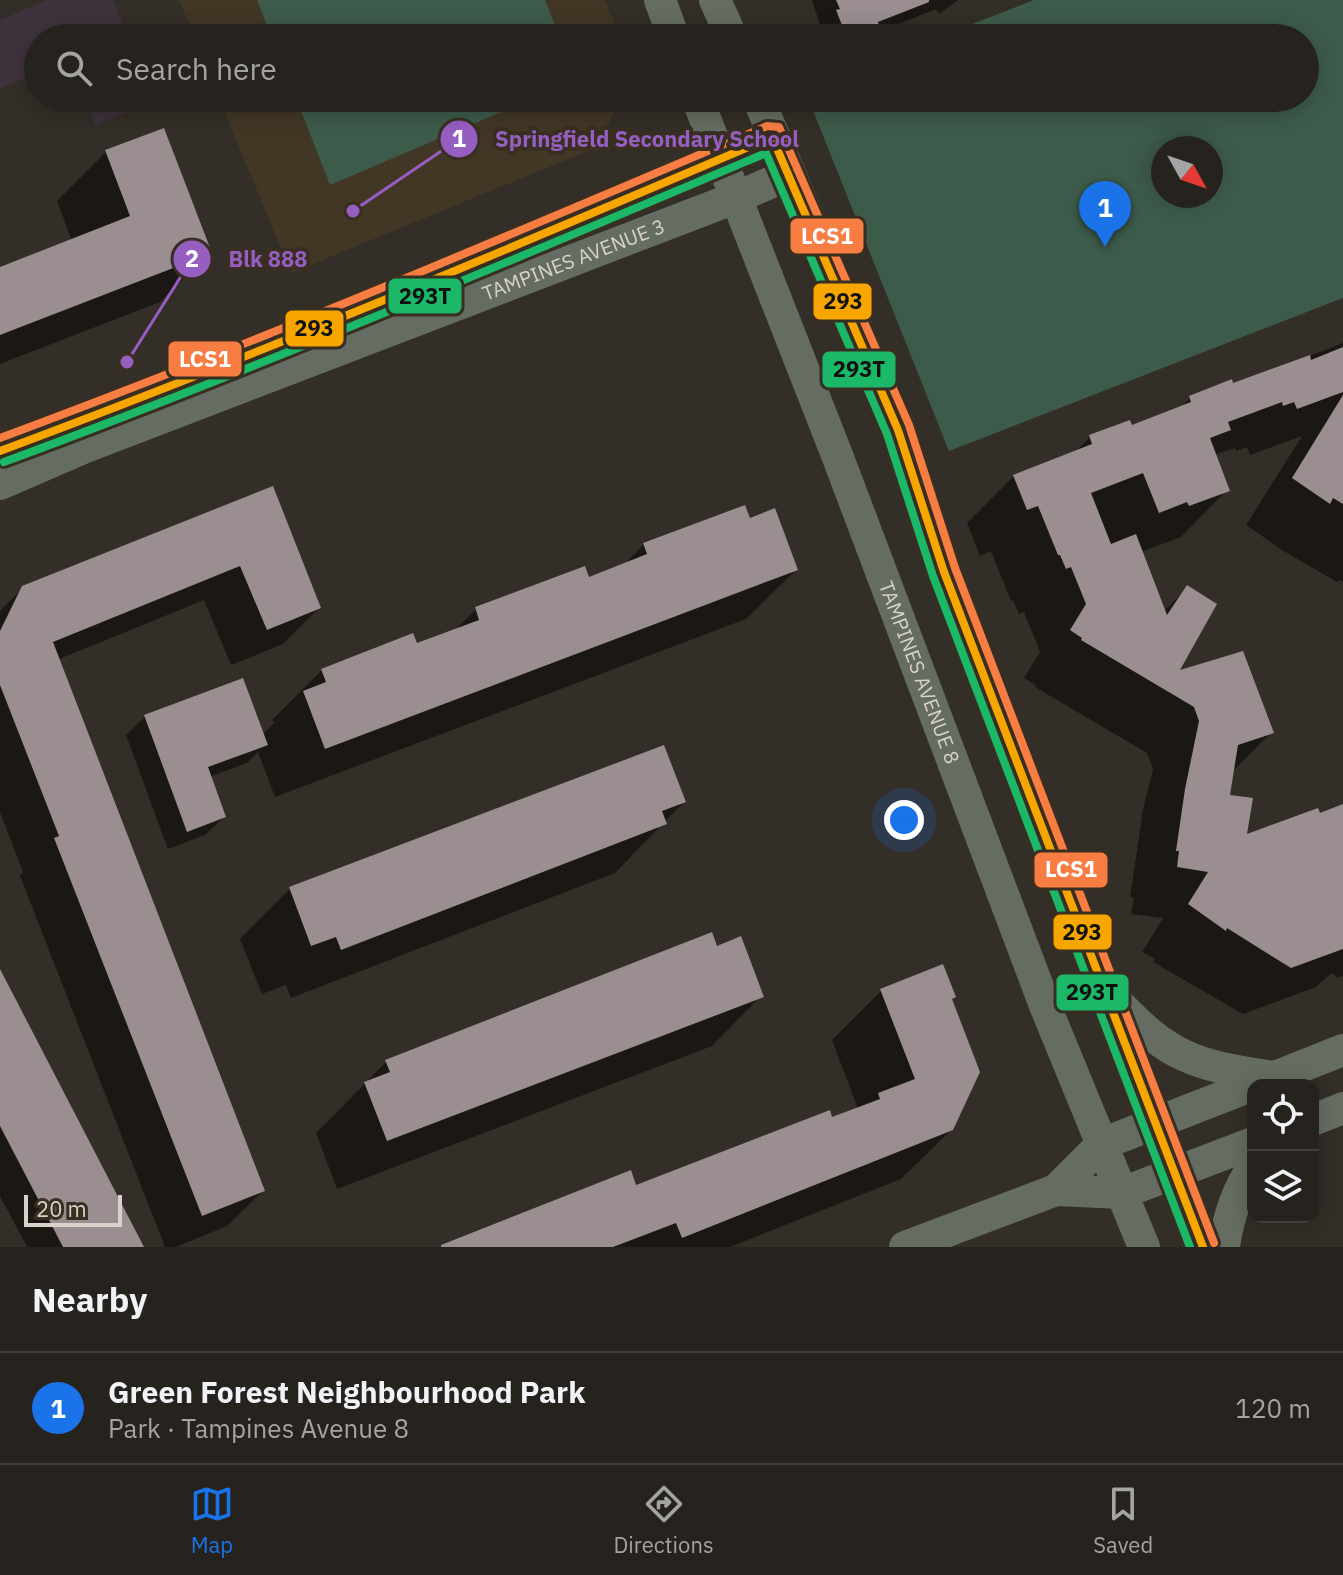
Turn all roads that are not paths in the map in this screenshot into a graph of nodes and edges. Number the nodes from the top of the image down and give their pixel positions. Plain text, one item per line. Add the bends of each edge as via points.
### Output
1 (660, 0) edge
2 (715, 0) edge
3 (669, 24) edge
4 (726, 24) edge
5 (702, 112) edge
6 (763, 112) edge
7 (772, 137) junction
8 (719, 159) junction
9 (788, 175) junction
10 (735, 198) junction
11 (0, 451) edge
12 (0, 484) edge
13 (1102, 985) junction
14 (1343, 1050) edge
15 (1252, 1079) edge
16 (1268, 1079) edge
17 (1247, 1087) edge
18 (1343, 1108) edge
19 (1319, 1118) edge
20 (1155, 1123) junction
21 (1102, 1144) junction
22 (1247, 1145) edge
23 (1174, 1173) junction
24 (1247, 1176) edge
25 (1056, 1190) junction
26 (1122, 1193) junction
27 (905, 1247) edge
28 (1144, 1247) edge
29 (1203, 1247) edge
30 (1224, 1247) edge

1 - 3 street
2 - 4 street
5 - 8 street, TAMPINES AVENUE 8
6 - 7 street
7 - 8 street, TAMPINES AVENUE 3
7 - 9 street
8 - 10 street, TAMPINES AVENUE 8
8 - 11 street, TAMPINES AVENUE 3 via 414,289
9 - 10 street, TAMPINES AVENUE 3
9 - 13 street via 898,430 944,572
10 - 12 street, TAMPINES AVENUE 3
10 - 21 street, TAMPINES AVENUE 8
13 - 15 street via 1165,1047
13 - 20 street
14 - 16 street
17 - 20 street
18 - 19 street
20 - 21 street
20 - 23 street
21 - 25 street
21 - 26 street, TAMPINES AVENUE 8
22 - 23 street
23 - 26 street
23 - 29 street
24 - 30 street via 1227,1222
25 - 26 street
25 - 27 street
26 - 28 street, TAMPINES AVENUE 8

